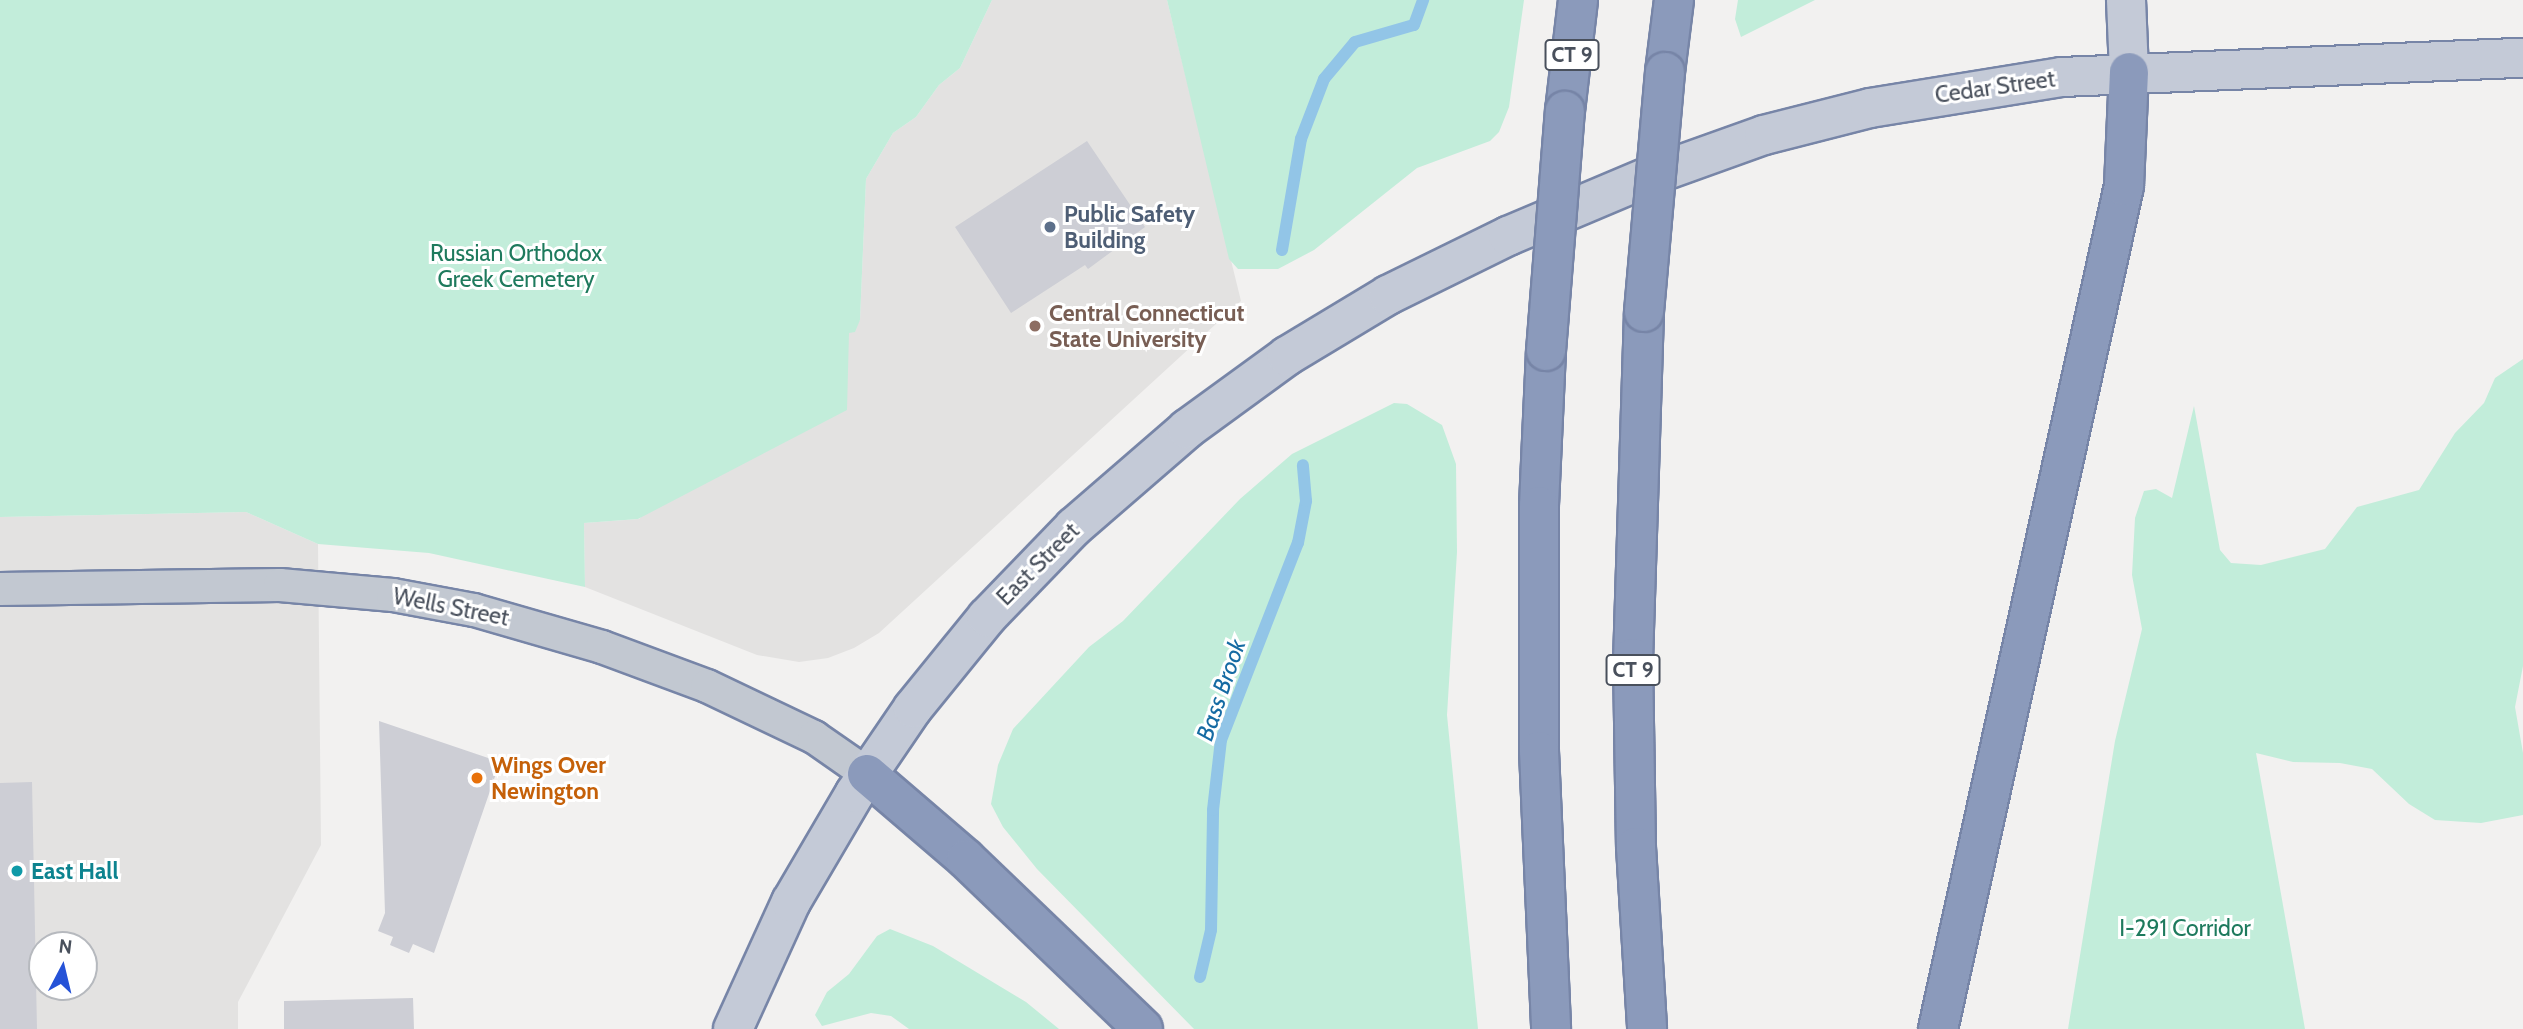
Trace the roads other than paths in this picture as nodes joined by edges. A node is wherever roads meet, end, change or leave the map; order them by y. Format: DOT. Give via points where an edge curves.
graph roads {
  1 [pos="1578,0"];
  2 [pos="1674,0"];
  3 [pos="2126,0"];
  4 [pos="2523,58"];
  5 [pos="2129,72"];
  6 [pos="1493,243"];
  7 [pos="0,589"];
  8 [pos="867,774"];
  9 [pos="733,1029"];
  10 [pos="1143,1029"];
  11 [pos="1551,1029"];
  12 [pos="1647,1029"];
  13 [pos="1938,1029"];
  1 -- 11 [label="highway, CT 9, bridge" via="1546,351 1539,506 1539,738"];
  2 -- 12 [label="highway, CT 9, bridge" via="1644,312 1633,682 1636,847"];
  3 -- 5 [label="main road"];
  4 -- 5 [label="main road, Cedar Street"];
  5 -- 6 [label="main road, Cedar Street" via="1985,86 1833,116 1683,163"];
  5 -- 13 [label="highway" via="2124,186"];
  6 -- 8 [label="main road, East Street" via="1388,295 1287,356 1127,478 969,637"];
  7 -- 8 [label="street, Wells Street" via="280,585 381,593 474,610 602,647 707,686 814,737"];
  8 -- 9 [label="main road, East Street" via="792,902"];
  8 -- 10 [label="highway" via="966,859"];
}
